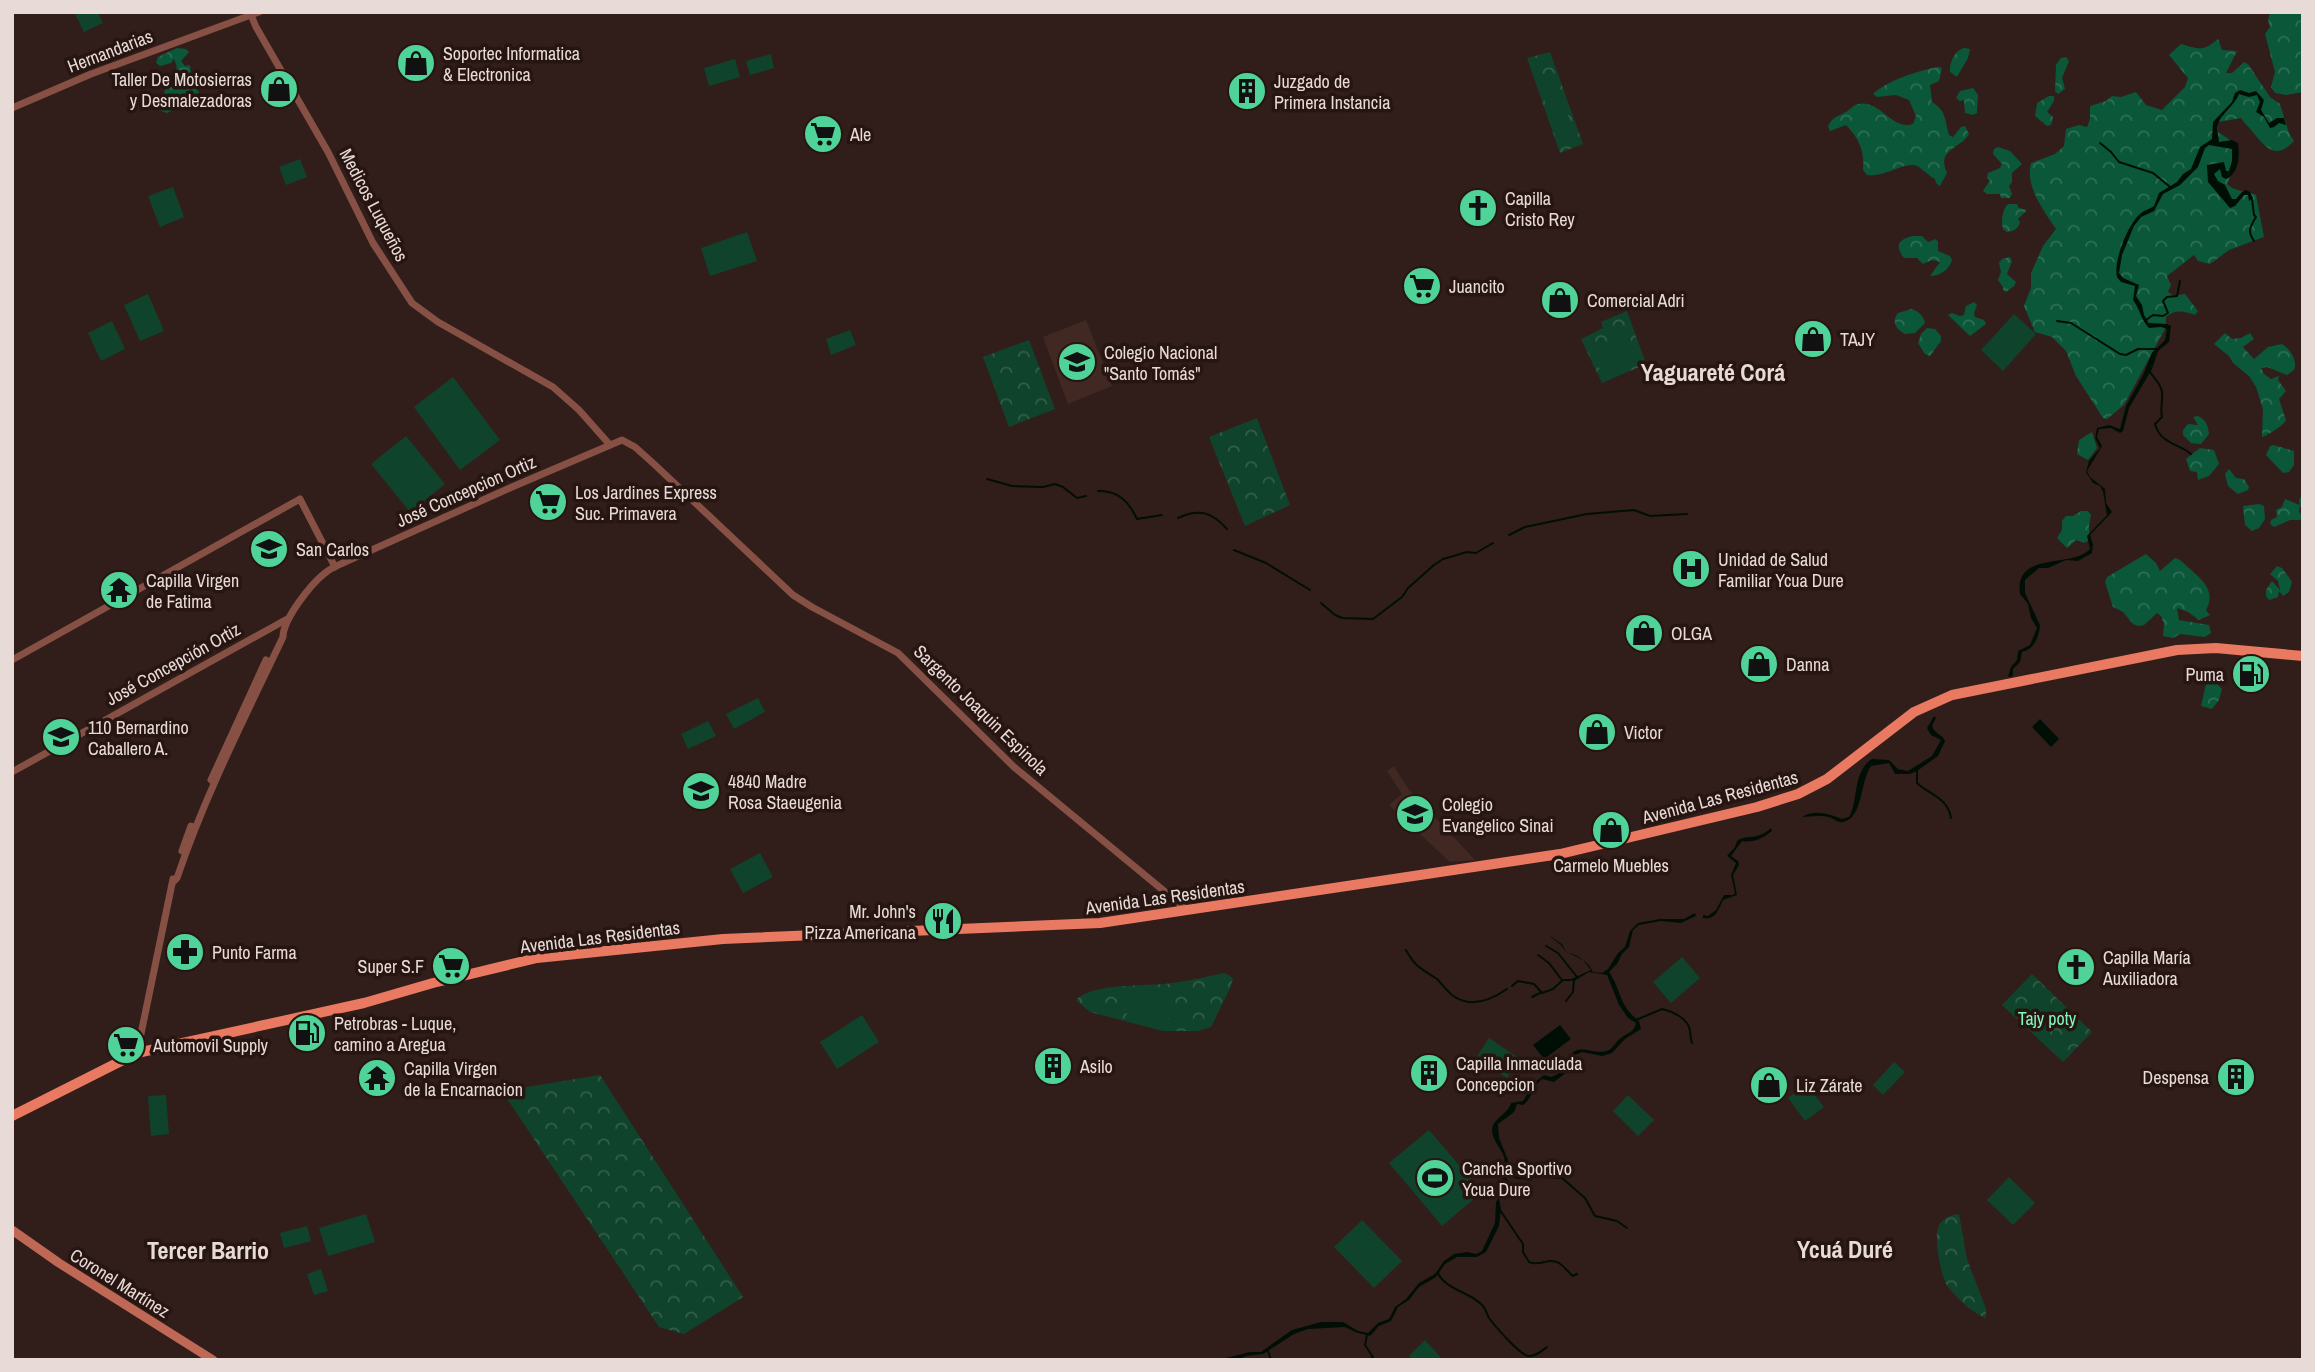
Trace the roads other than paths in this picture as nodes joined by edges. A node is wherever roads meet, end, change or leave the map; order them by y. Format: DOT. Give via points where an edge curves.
graph roads {
  1 [pos="259,12"];
  2 [pos="251,15"];
  3 [pos="12,108"];
  4 [pos="614,443"];
  5 [pos="335,567"];
  6 [pos="289,618"];
  7 [pos="2303,656"];
  8 [pos="12,660"];
  9 [pos="12,772"];
  10 [pos="1187,910"];
  11 [pos="137,1053"];
  12 [pos="12,1116"];
  13 [pos="12,1230"];
  14 [pos="213,1360"];
  1 -- 2 [label="street, Hernandarias"];
  2 -- 3 [label="street, Hernandarias"];
  2 -- 4 [label="street, Medicos Luqueños" via="373,243 412,303 553,387"];
  4 -- 5 [label="street, José Concepcion Ortiz"];
  4 -- 10 [label="street, Sargento Joaquin Espinola" via="627,442 654,464 793,595 898,653 1014,768"];
  5 -- 6 [label="street, José Concepción Ortiz" via="317,580"];
  5 -- 8 [label="street" via="300,499"];
  6 -- 9 [label="street, José Concepción Ortiz"];
  6 -- 11 [label="street" via="174,881"];
  7 -- 10 [label="main road, Avenida Las Residentas" via="2193,648 1952,695 1901,720 1818,785 1780,800 1560,854"];
  10 -- 11 [label="main road, Avenida Las Residentas" via="1100,923 723,939 546,956 364,1003"];
  11 -- 12 [label="main road, Avenida Las Residentas"];
  13 -- 14 [label="main road, Coronel Martínez"];
}
